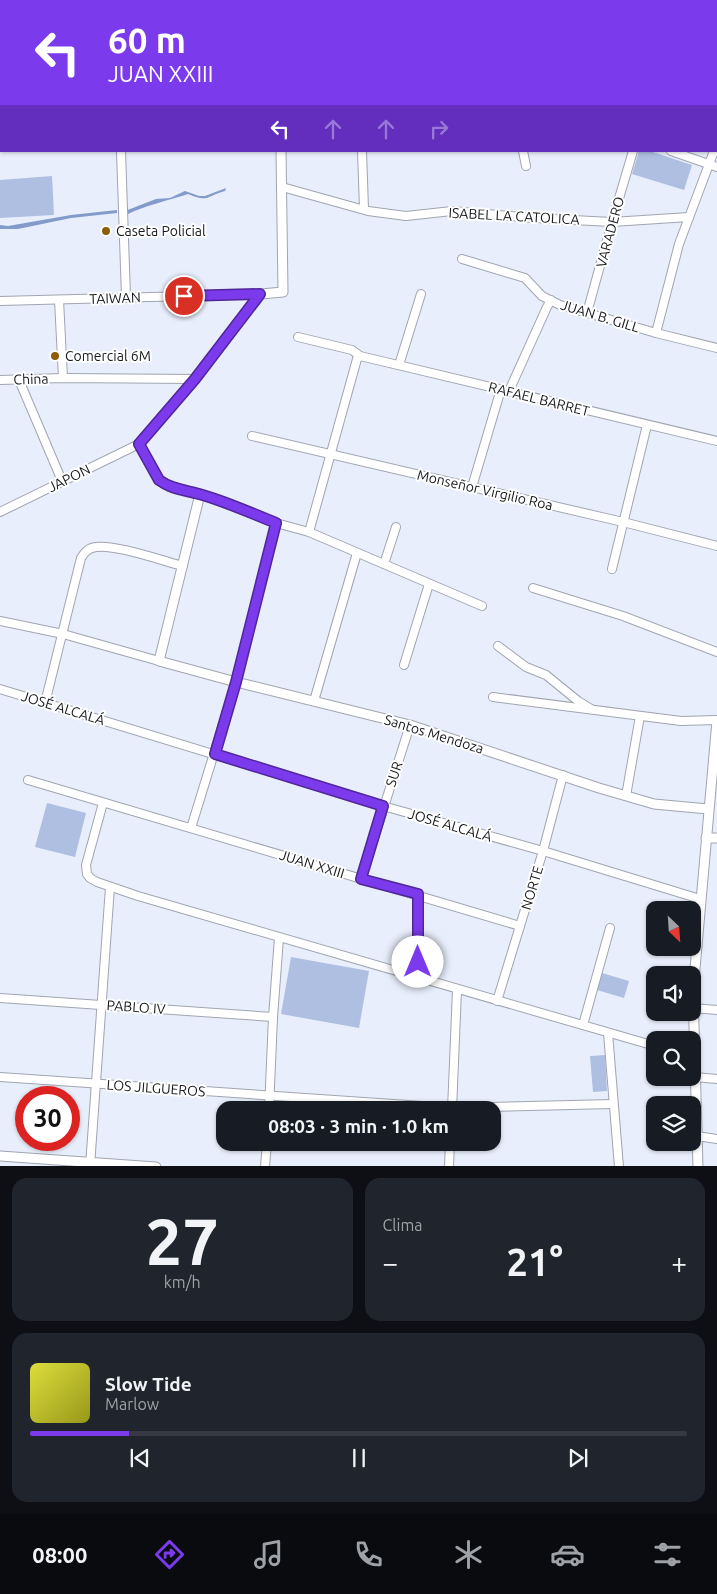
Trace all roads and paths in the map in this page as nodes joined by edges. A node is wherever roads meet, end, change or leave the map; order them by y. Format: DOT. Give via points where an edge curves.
graph roads {
  1 [pos="121,152"];
  2 [pos="281,152"];
  3 [pos="362,152"];
  4 [pos="523,152"];
  5 [pos="633,152"];
  6 [pos="674,152"];
  7 [pos="714,152"];
  8 [pos="526,166"];
  9 [pos="713,166"];
  10 [pos="282,188"];
  11 [pos="364,210"];
  12 [pos="689,217"];
  13 [pos="612,222"];
  14 [pos="462,259"];
  15 [pos="260,294"];
  16 [pos="421,294"];
  17 [pos="126,297"];
  18 [pos="59,300"];
  19 [pos="551,300"];
  20 [pos="0,301"];
  21 [pos="587,314"];
  22 [pos="656,333"];
  23 [pos="298,337"];
  24 [pos="717,348"];
  25 [pos="360,356"];
  26 [pos="399,365"];
  27 [pos="63,378"];
  28 [pos="195,379"];
  29 [pos="0,380"];
  30 [pos="19,380"];
  31 [pos="505,390"];
  32 [pos="647,425"];
  33 [pos="252,436"];
  34 [pos="717,442"];
  35 [pos="139,444"];
  36 [pos="332,454"];
  37 [pos="62,480"];
  38 [pos="472,488"];
  39 [pos="200,494"];
  40 [pos="0,512"];
  41 [pos="623,522"];
  42 [pos="276,523"];
  43 [pos="396,527"];
  44 [pos="309,532"];
  45 [pos="717,546"];
  46 [pos="357,553"];
  47 [pos="384,564"];
  48 [pos="183,566"];
  49 [pos="612,569"];
  50 [pos="429,584"];
  51 [pos="534,588"];
  52 [pos="482,606"];
  53 [pos="0,621"];
  54 [pos="62,634"];
  55 [pos="498,646"];
  56 [pos="717,652"];
  57 [pos="159,661"];
  58 [pos="404,665"];
  59 [pos="236,682"];
  60 [pos="0,689"];
  61 [pos="493,697"];
  62 [pos="314,702"];
  63 [pos="45,703"];
  64 [pos="592,710"];
  65 [pos="640,716"];
  66 [pos="717,720"];
  67 [pos="410,725"];
  68 [pos="215,754"];
  69 [pos="563,775"];
  70 [pos="28,780"];
  71 [pos="626,796"];
  72 [pos="103,803"];
  73 [pos="383,806"];
  74 [pos="708,809"];
  75 [pos="191,828"];
  76 [pos="706,838"];
  77 [pos="717,838"];
  78 [pos="543,852"];
  79 [pos="361,879"];
  80 [pos="110,887"];
  81 [pos="418,894"];
  82 [pos="700,899"];
  83 [pos="520,926"];
  84 [pos="610,928"];
  85 [pos="278,938"];
  86 [pos="695,966"];
  87 [pos="418,978"];
  88 [pos="457,990"];
  89 [pos="0,998"];
  90 [pos="497,1001"];
  91 [pos="100,1005"];
  92 [pos="701,1009"];
  93 [pos="717,1010"];
  94 [pos="273,1017"];
  95 [pos="583,1025"];
  96 [pos="608,1033"];
  97 [pos="646,1044"];
  98 [pos="0,1077"];
  99 [pos="701,1078"];
  100 [pos="717,1079"];
  101 [pos="94,1084"];
  102 [pos="270,1096"];
  103 [pos="270,1101"];
  104 [pos="340,1101"];
  105 [pos="452,1101"];
  106 [pos="613,1104"];
  107 [pos="501,1107"];
  108 [pos="701,1137"];
  109 [pos="717,1139"];
  110 [pos="266,1151"];
  111 [pos="450,1151"];
  112 [pos="698,1151"];
  113 [pos="0,1156"];
  114 [pos="90,1164"];
  115 [pos="156,1166"];
  116 [pos="265,1166"];
  117 [pos="450,1166"];
  118 [pos="619,1166"];
  119 [pos="698,1166"];
  1 -- 17 [label="street"];
  2 -- 10 [label="street"];
  3 -- 11 [label="street"];
  4 -- 8 [label="street"];
  5 -- 13 [label="street, VARADERO"];
  6 -- 9 [label="street"];
  7 -- 9 [label="street"];
  9 -- 12 [label="street"];
  10 -- 11 [label="street, ISABEL LA CATOLICA"];
  10 -- 15 [label="street" via="283,291"];
  11 -- 13 [label="street, ISABEL LA CATOLICA" via="406,216 452,211"];
  12 -- 13 [label="street, ISABEL LA CATOLICA"];
  12 -- 22 [label="street" via="675,256"];
  13 -- 21 [label="street, VARADERO"];
  14 -- 19 [label="street, JUAN B. GILL" via="525,278 542,296"];
  15 -- 17 [label="street, TAIWAN"];
  15 -- 28 [label="street"];
  16 -- 26 [label="street"];
  17 -- 18 [label="street, TAIWAN"];
  18 -- 20 [label="street, TAIWAN"];
  18 -- 27 [label="street"];
  19 -- 21 [label="street, JUAN B. GILL"];
  19 -- 31 [label="street"];
  21 -- 22 [label="street, JUAN B. GILL"];
  22 -- 24 [label="street, JUAN B. GILL"];
  23 -- 25 [label="street, RAFAEL BARRET" via="352,350"];
  25 -- 26 [label="street, RAFAEL BARRET"];
  25 -- 36 [label="street"];
  26 -- 31 [label="street, RAFAEL BARRET"];
  27 -- 28 [label="street, China"];
  27 -- 30 [label="street, China"];
  28 -- 35 [label="street"];
  29 -- 30 [label="street, China"];
  30 -- 37 [label="street"];
  31 -- 32 [label="street, RAFAEL BARRET"];
  31 -- 38 [label="street"];
  32 -- 34 [label="street, RAFAEL BARRET"];
  32 -- 41 [label="street"];
  33 -- 36 [label="street, Monseñor Virgilio Roa"];
  35 -- 37 [label="street, JAPON"];
  35 -- 39 [label="street" via="159,480 170,487"];
  36 -- 38 [label="street, Monseñor Virgilio Roa"];
  36 -- 44 [label="street"];
  37 -- 40 [label="street, JAPON"];
  38 -- 41 [label="street, Monseñor Virgilio Roa"];
  39 -- 42 [label="street"];
  39 -- 48 [label="street"];
  41 -- 45 [label="street, Monseñor Virgilio Roa"];
  41 -- 49 [label="street"];
  42 -- 44 [label="street"];
  42 -- 59 [label="street"];
  43 -- 47 [label="street"];
  44 -- 46 [label="street"];
  46 -- 47 [label="street"];
  46 -- 62 [label="street"];
  47 -- 50 [label="street"];
  48 -- 54 [label="street" via="110,547 85,551"];
  48 -- 57 [label="street"];
  50 -- 52 [label="street"];
  50 -- 58 [label="street"];
  51 -- 56 [label="street" via="623,616"];
  53 -- 54 [label="street"];
  54 -- 57 [label="street"];
  54 -- 63 [label="street"];
  55 -- 64 [label="street" via="526,667 546,675"];
  57 -- 59 [label="street, Santos Mendoza"];
  59 -- 62 [label="street, Santos Mendoza"];
  59 -- 68 [label="street"];
  60 -- 63 [label="street, JOSÉ ALCALÁ"];
  61 -- 64 [label="street"];
  62 -- 67 [label="street, Santos Mendoza"];
  63 -- 68 [label="street, JOSÉ ALCALÁ"];
  64 -- 65 [label="street"];
  65 -- 66 [label="street" via="681,721"];
  65 -- 71 [label="street"];
  66 -- 74 [label="street"];
  67 -- 69 [label="street, Santos Mendoza"];
  67 -- 73 [label="street, SUR"];
  68 -- 73 [label="street, JOSÉ ALCALÁ"];
  68 -- 75 [label="street"];
  69 -- 71 [label="street, Santos Mendoza"];
  69 -- 78 [label="street, NORTE"];
  70 -- 72 [label="street, JUAN XXIII"];
  71 -- 74 [label="street, Santos Mendoza" via="654,804"];
  72 -- 75 [label="street, JUAN XXIII"];
  72 -- 80 [label="street" via="86,870 90,878"];
  73 -- 78 [label="street, JOSÉ ALCALÁ"];
  73 -- 79 [label="street, SUR"];
  74 -- 76 [label="street"];
  75 -- 79 [label="street, JUAN XXIII"];
  76 -- 77 [label="street"];
  76 -- 82 [label="street"];
  78 -- 82 [label="street, JOSÉ ALCALÁ"];
  78 -- 83 [label="street, NORTE"];
  79 -- 81 [label="street, JUAN XXIII"];
  80 -- 85 [label="street"];
  80 -- 91 [label="street"];
  81 -- 83 [label="street, JUAN XXIII"];
  81 -- 87 [label="street"];
  82 -- 86 [label="street"];
  83 -- 90 [label="street, NORTE"];
  84 -- 95 [label="street"];
  85 -- 87 [label="street"];
  85 -- 94 [label="street"];
  87 -- 88 [label="street"];
  88 -- 90 [label="street"];
  88 -- 105 [label="street"];
  89 -- 91 [label="street, PABLO IV"];
  90 -- 95 [label="street"];
  91 -- 94 [label="street, PABLO IV"];
  91 -- 101 [label="street"];
  92 -- 93 [label="street"];
  94 -- 102 [label="street"];
  95 -- 96 [label="street"];
  96 -- 97 [label="street"];
  96 -- 106 [label="street"];
  98 -- 101 [label="street, LOS JILGUEROS"];
  99 -- 100 [label="street"];
  101 -- 102 [label="street, LOS JILGUEROS"];
  101 -- 114 [label="street"];
  102 -- 103 [label="street"];
  102 -- 104 [label="street, LOS JILGUEROS"];
  106 -- 107 [label="street, LOS JILGUEROS"];
  106 -- 118 [label="street"];
  108 -- 109 [label="street"];
  110 -- 116 [label="street"];
  111 -- 117 [label="street"];
  112 -- 119 [label="street"];
  113 -- 114 [label="street"];
  114 -- 115 [label="street"];
}
